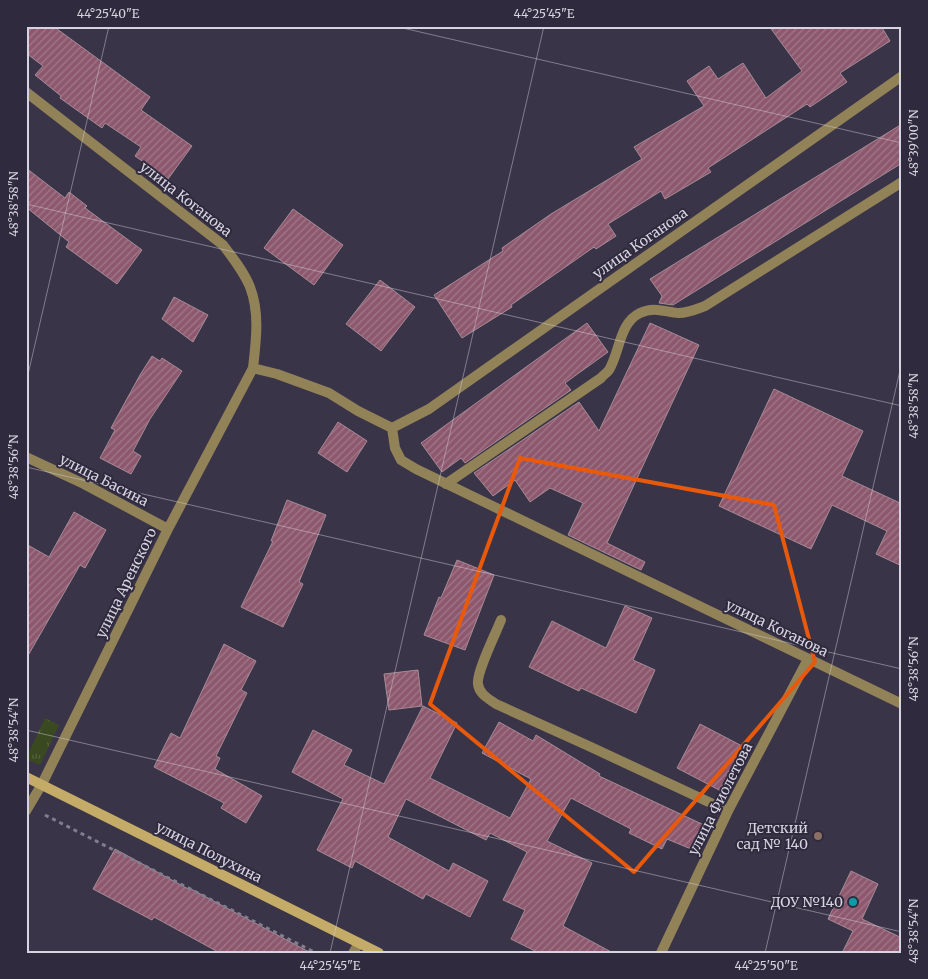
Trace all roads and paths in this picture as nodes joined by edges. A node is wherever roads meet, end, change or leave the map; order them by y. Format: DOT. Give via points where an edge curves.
graph roads {
  1 [pos="902,76"];
  2 [pos="26,92"];
  3 [pos="902,182"];
  4 [pos="254,368"];
  5 [pos="392,428"];
  6 [pos="26,457"];
  7 [pos="446,484"];
  8 [pos="168,529"];
  9 [pos="501,620"];
  10 [pos="808,658"];
  11 [pos="902,704"];
  12 [pos="26,777"];
  13 [pos="42,784"];
  14 [pos="27,809"];
  15 [pos="728,811"];
  16 [pos="359,943"];
  17 [pos="316,953"];
  18 [pos="354,953"];
  19 [pos="379,953"];
  20 [pos="661,953"];
  1 -- 5 [label="street, улица Коганова" via="429,409"];
  2 -- 4 [label="street, улица Коганова" via="223,244 250,288 257,316"];
  3 -- 7 [label="street" via="705,306 680,313 653,309 639,313 623,333 608,370 601,378"];
  4 -- 5 [label="street" via="330,394"];
  4 -- 8 [label="street, улица Аренского"];
  5 -- 7 [label="street, улица Коганова" via="401,460"];
  6 -- 8 [label="street, улица Басина"];
  7 -- 10 [label="street, улица Коганова"];
  8 -- 13 [label="street, улица Аренского"];
  9 -- 15 [label="street" via="479,677 478,684 484,696"];
  10 -- 11 [label="street, улица Коганова"];
  10 -- 15 [label="street, улица Фиолетова"];
  12 -- 13 [label="main road, улица Полухина"];
  13 -- 14 [label="street, улица Аренского"];
  13 -- 16 [label="main road, улица Полухина"];
  14 -- 17 [label="path"];
  15 -- 20 [label="street, улица Фиолетова"];
  16 -- 18 [label="street"];
  16 -- 19 [label="main road, улица Полухина"];
}
